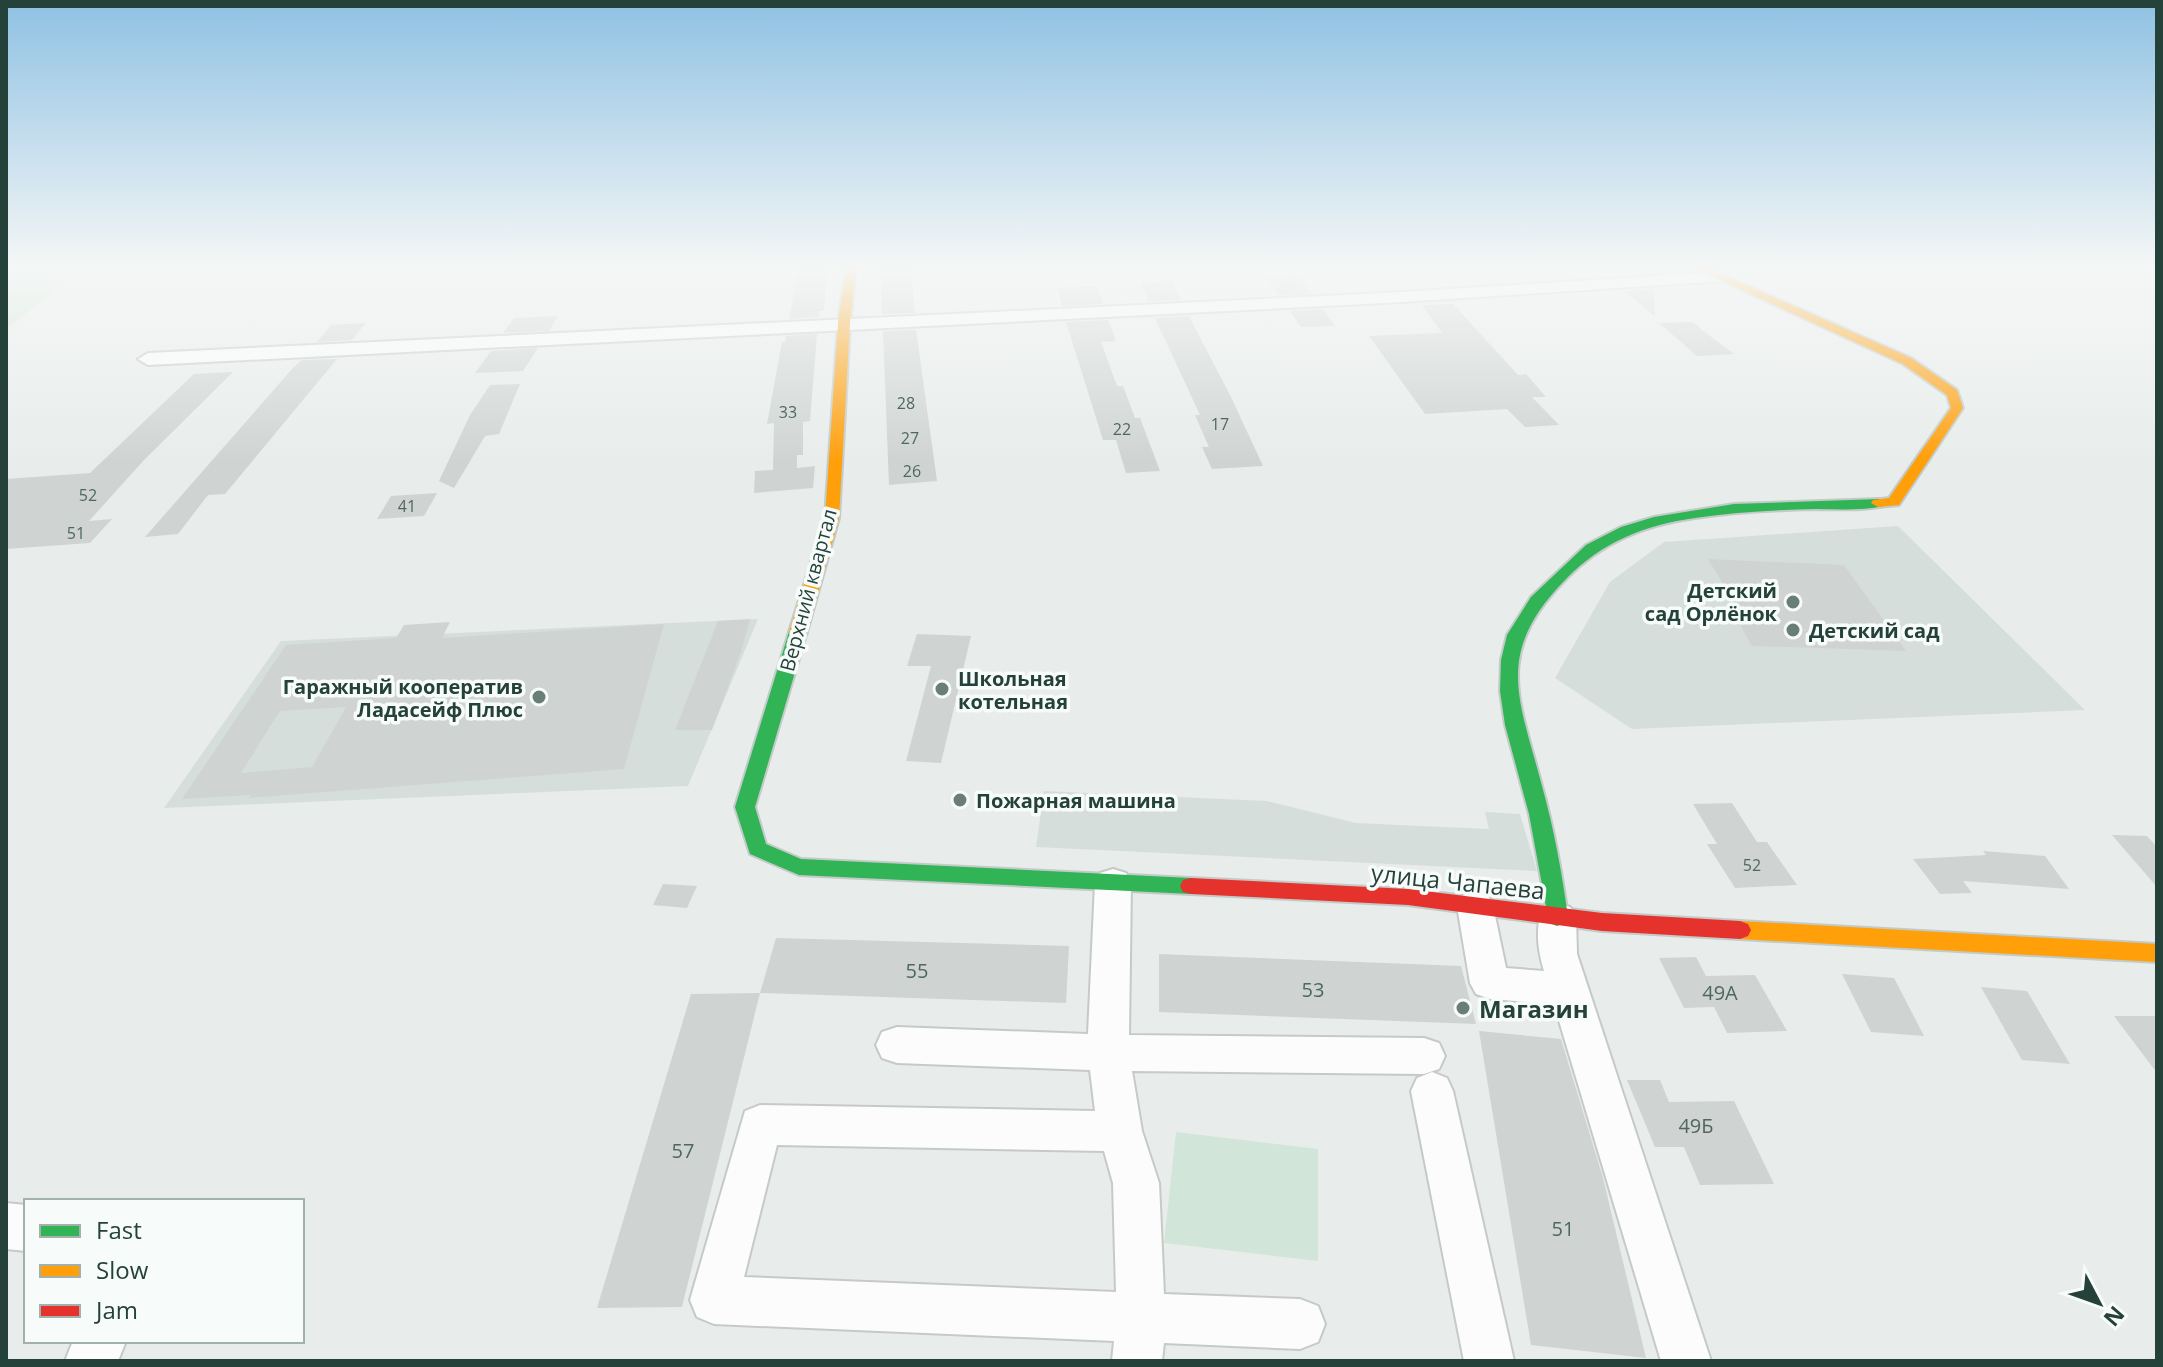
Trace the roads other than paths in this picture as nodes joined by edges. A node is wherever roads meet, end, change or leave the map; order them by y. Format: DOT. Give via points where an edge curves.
graph roads {
  1 [pos="671,333"];
  2 [pos="843,333"];
  3 [pos="1848,333"];
  4 [pos="148,359"];
  5 [pos="757,849"];
  6 [pos="1113,883"];
  7 [pos="1475,906"];
  8 [pos="1602,922"];
  9 [pos="1551,930"];
  10 [pos="2157,953"];
  11 [pos="897,1045"];
  12 [pos="1108,1053"];
  13 [pos="1120,1131"];
  14 [pos="1300,1324"];
  15 [pos="1139,1339"];
  16 [pos="100,1343"];
  17 [pos="90,1361"];
  18 [pos="1489,1361"];
  19 [pos="1686,1361"];
  1 -- 4 [label="street"];
  2 -- 5 [label="main road, Верхний квартал" via="832,518 745,807"];
  3 -- 9 [label="main road" via="1885,349 1953,393 1957,408 1894,502 1691,513 1652,520 1599,543 1564,571 1522,621 1508,652 1509,696 1548,846"];
  5 -- 6 [label="main road, улица Чапаева" via="799,867"];
  6 -- 7 [label="main road, улица Чапаева" via="1408,897"];
  6 -- 12 [label="street"];
  7 -- 9 [label="main road, улица Чапаева"];
  7 -- 9 [label="street" via="1490,983"];
  8 -- 9 [label="street" via="1582,925 1561,939"];
  8 -- 9 [label="main road" via="1561,898"];
  8 -- 10 [label="main road"];
  9 -- 19 [label="street"];
  11 -- 12 [label="street"];
  12 -- 13 [label="street"];
  12 -- 18 [label="street" via="1428,1074"];
  13 -- 15 [label="street" via="1136,1183"];
  13 -- 15 [label="street" via="760,1125 714,1300"];
  14 -- 15 [label="street"];
  16 -- 17 [label="street"];
}
